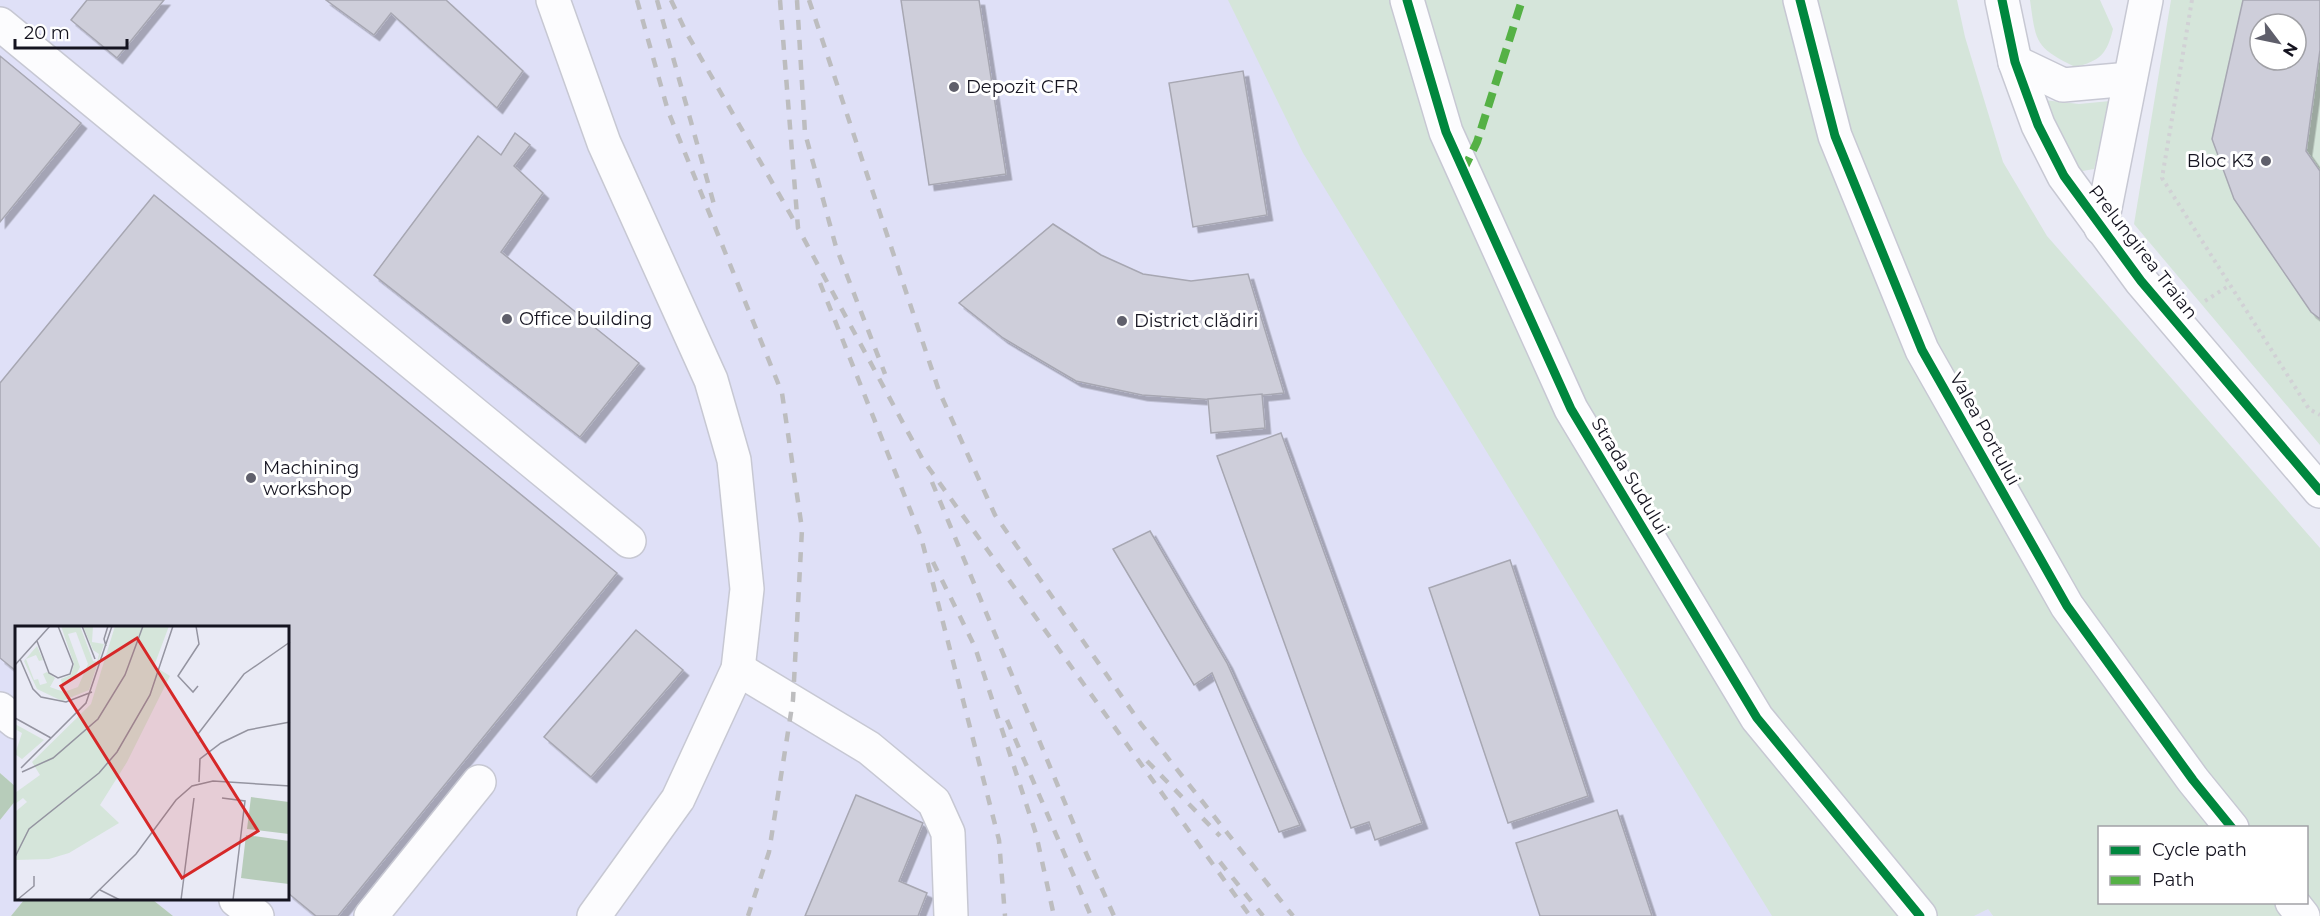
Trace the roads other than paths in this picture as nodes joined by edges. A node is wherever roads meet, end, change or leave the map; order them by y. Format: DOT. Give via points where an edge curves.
graph roads {
  1 [pos="553,0"];
  2 [pos="1407,0"];
  3 [pos="1800,0"];
  4 [pos="2002,0"];
  5 [pos="2146,0"];
  6 [pos="0,24"];
  7 [pos="2015,62"];
  8 [pos="2130,79"];
  9 [pos="2101,228"];
  10 [pos="2320,491"];
  11 [pos="629,541"];
  12 [pos="738,669"];
  13 [pos="0,709"];
  14 [pos="15,721"];
  15 [pos="479,782"];
  16 [pos="2230,826"];
  17 [pos="237,901"];
  18 [pos="2293,904"];
  19 [pos="257,916"];
  20 [pos="371,916"];
  21 [pos="594,916"];
  22 [pos="951,916"];
  23 [pos="1920,916"];
  24 [pos="2303,916"];
  1 -- 12 [label="street" via="604,143 711,380 734,460 747,589"];
  2 -- 23 [label="street, Strada Sudului" via="1446,132 1571,409 1758,718"];
  3 -- 16 [label="street, Valea Portului" via="1835,136 1922,350 2067,606"];
  4 -- 7 [label="street, Prelungirea Traian"];
  5 -- 8 [label="street"];
  6 -- 11 [label="street"];
  7 -- 8 [label="street" via="2063,85"];
  7 -- 9 [label="street, Prelungirea Traian" via="2048,146"];
  8 -- 9 [label="street"];
  9 -- 10 [label="street, Prelungirea Traian" via="2141,282"];
  12 -- 21 [label="street" via="678,799"];
  12 -- 22 [label="street" via="869,748 934,802 948,833"];
  13 -- 14 [label="street"];
  15 -- 20 [label="street"];
  17 -- 19 [label="street"];
  18 -- 24 [label="street"];
}
